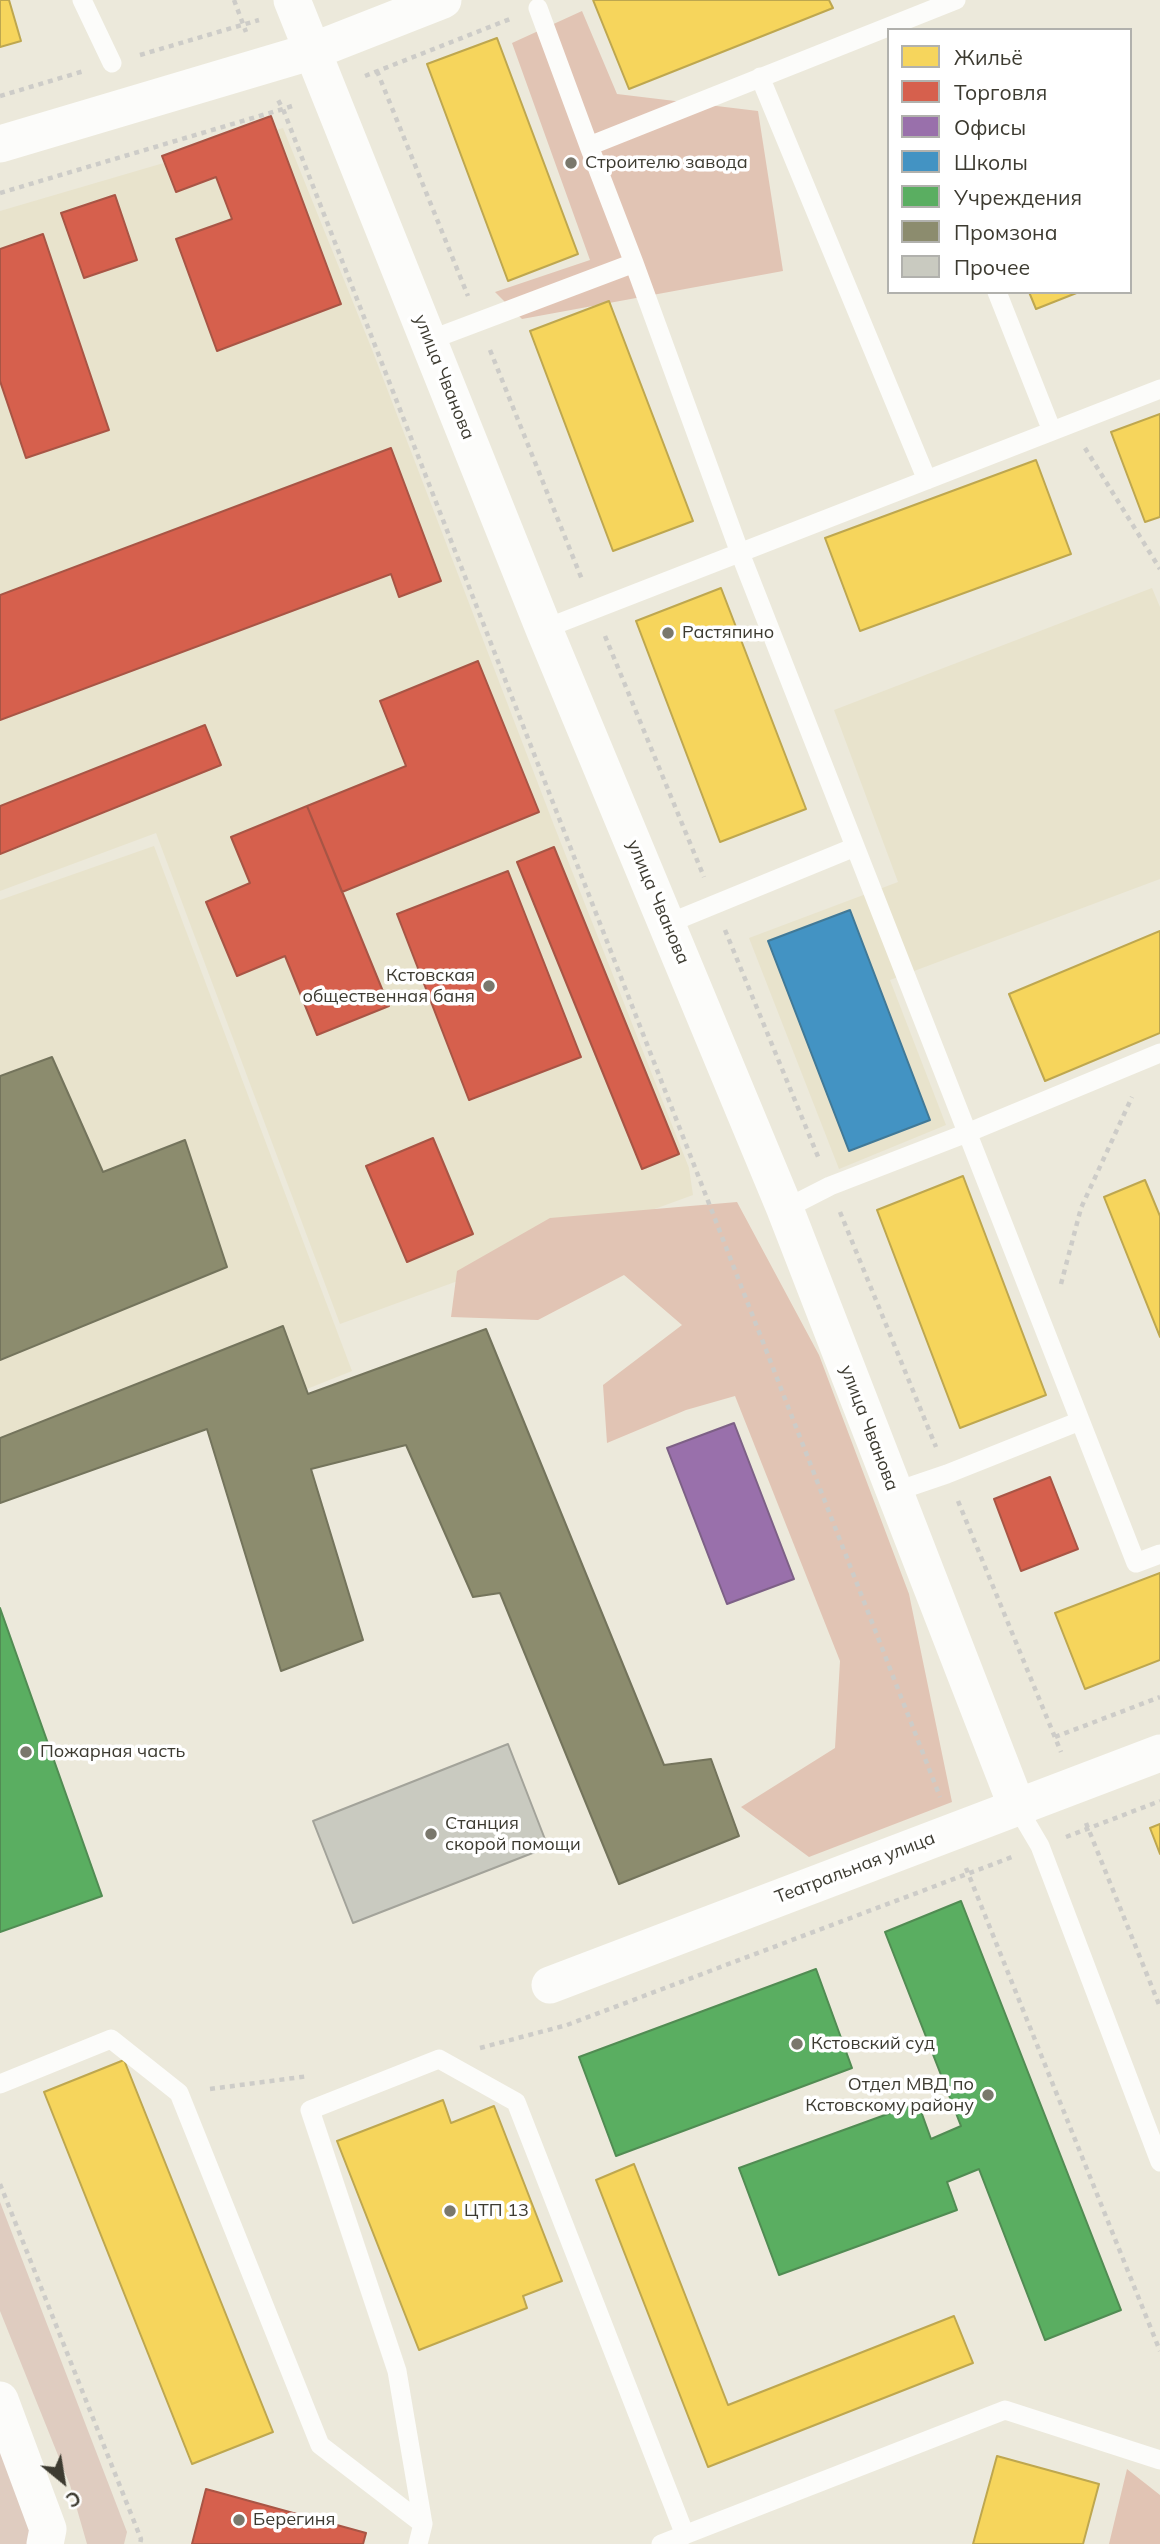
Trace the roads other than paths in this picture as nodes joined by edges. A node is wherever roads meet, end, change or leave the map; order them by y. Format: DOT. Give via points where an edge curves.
graph roads {
  1 [pos="82,0"];
  2 [pos="292,0"];
  3 [pos="443,0"];
  4 [pos="956,0"];
  5 [pos="538,8"];
  6 [pos="894,27"];
  7 [pos="887,30"];
  8 [pos="313,51"];
  9 [pos="112,63"];
  10 [pos="760,77"];
  11 [pos="0,144"];
  12 [pos="589,146"];
  13 [pos="634,263"];
  14 [pos="998,294"];
  15 [pos="430,340"];
  16 [pos="1160,389"];
  17 [pos="1061,428"];
  18 [pos="927,480"];
  19 [pos="740,553"];
  20 [pos="544,629"];
  21 [pos="855,847"];
  22 [pos="667,924"];
  23 [pos="1155,1055"];
  24 [pos="967,1133"];
  25 [pos="785,1209"];
  26 [pos="1080,1421"];
  27 [pos="894,1492"];
  28 [pos="1160,1554"];
  29 [pos="1160,1753"];
  30 [pos="1017,1807"];
  31 [pos="550,1984"];
  32 [pos="0,2084"];
  33 [pos="1160,2162"];
  34 [pos="0,2400"];
  35 [pos="1160,2460"];
  36 [pos="423,2524"];
  37 [pos="685,2535"];
  38 [pos="46,2544"];
  39 [pos="418,2544"];
  40 [pos="661,2544"];
  1 -- 9 [label="lane"];
  2 -- 8 [label="street, улица Чванова"];
  3 -- 8 [label="street"];
  4 -- 6 [label="lane"];
  5 -- 12 [label="lane"];
  7 -- 10 [label="lane"];
  8 -- 11 [label="street"];
  8 -- 15 [label="street, улица Чванова"];
  10 -- 12 [label="lane"];
  10 -- 18 [label="lane"];
  12 -- 13 [label="lane"];
  13 -- 15 [label="lane"];
  13 -- 19 [label="lane"];
  14 -- 17 [label="lane"];
  15 -- 20 [label="street, улица Чванова"];
  16 -- 17 [label="lane"];
  17 -- 18 [label="lane"];
  18 -- 19 [label="lane"];
  19 -- 20 [label="lane"];
  19 -- 21 [label="lane"];
  20 -- 22 [label="street, улица Чванова"];
  21 -- 22 [label="lane"];
  21 -- 24 [label="lane"];
  22 -- 25 [label="street, улица Чванова"];
  23 -- 24 [label="lane"];
  24 -- 25 [label="lane" via="830,1186"];
  24 -- 26 [label="lane"];
  25 -- 27 [label="street, улица Чванова"];
  26 -- 27 [label="lane"];
  26 -- 28 [label="lane" via="1136,1563"];
  27 -- 30 [label="street, улица Чванова"];
  29 -- 30 [label="street, Театральная улица"];
  30 -- 31 [label="street, Театральная улица"];
  30 -- 33 [label="lane" via="1040,1846"];
  32 -- 36 [label="lane" via="111,2039 179,2093 320,2445"];
  34 -- 38 [label="street" via="48,2529"];
  35 -- 37 [label="lane" via="1005,2410"];
  36 -- 37 [label="lane" via="397,2371 310,2110 439,2059 516,2102"];
  36 -- 39 [label="lane"];
  37 -- 40 [label="lane"];
}
